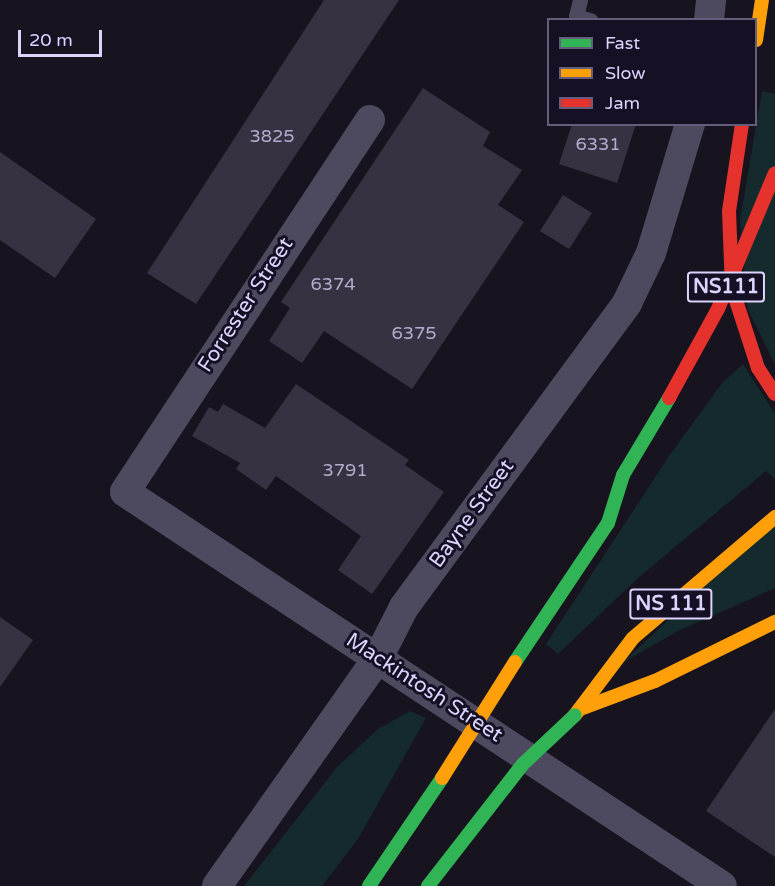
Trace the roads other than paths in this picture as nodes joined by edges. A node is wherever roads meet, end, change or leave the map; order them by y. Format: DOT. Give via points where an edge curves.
graph roads {
  1 [pos="580,0"];
  2 [pos="711,0"];
  3 [pos="762,0"];
  4 [pos="583,18"];
  5 [pos="709,18"];
  6 [pos="757,33"];
  7 [pos="370,120"];
  8 [pos="689,126"];
  9 [pos="742,126"];
  10 [pos="775,173"];
  11 [pos="775,394"];
  12 [pos="125,492"];
  13 [pos="775,517"];
  14 [pos="775,622"];
  15 [pos="378,658"];
  16 [pos="579,711"];
  17 [pos="218,886"];
  18 [pos="369,886"];
  19 [pos="428,886"];
  20 [pos="722,886"];
  1 -- 4 [label="lane" via="576,16"];
  2 -- 5 [label="street"];
  3 -- 6 [label="highway"];
  7 -- 12 [label="street, Forrester Street"];
  8 -- 15 [label="street, Bayne Street" via="651,253 627,303 404,607"];
  9 -- 11 [label="highway" via="729,211 732,288 758,368"];
  10 -- 18 [label="highway, NS111, bridge" via="718,309 623,475 608,523"];
  12 -- 15 [label="street, Mackintosh Street"];
  13 -- 16 [label="highway, NS 111" via="633,638"];
  14 -- 16 [label="highway" via="655,681"];
  15 -- 17 [label="street, Bayne Street"];
  15 -- 20 [label="street, Mackintosh Street"];
  16 -- 19 [label="highway, NS 111, bridge" via="488,804"];
}
